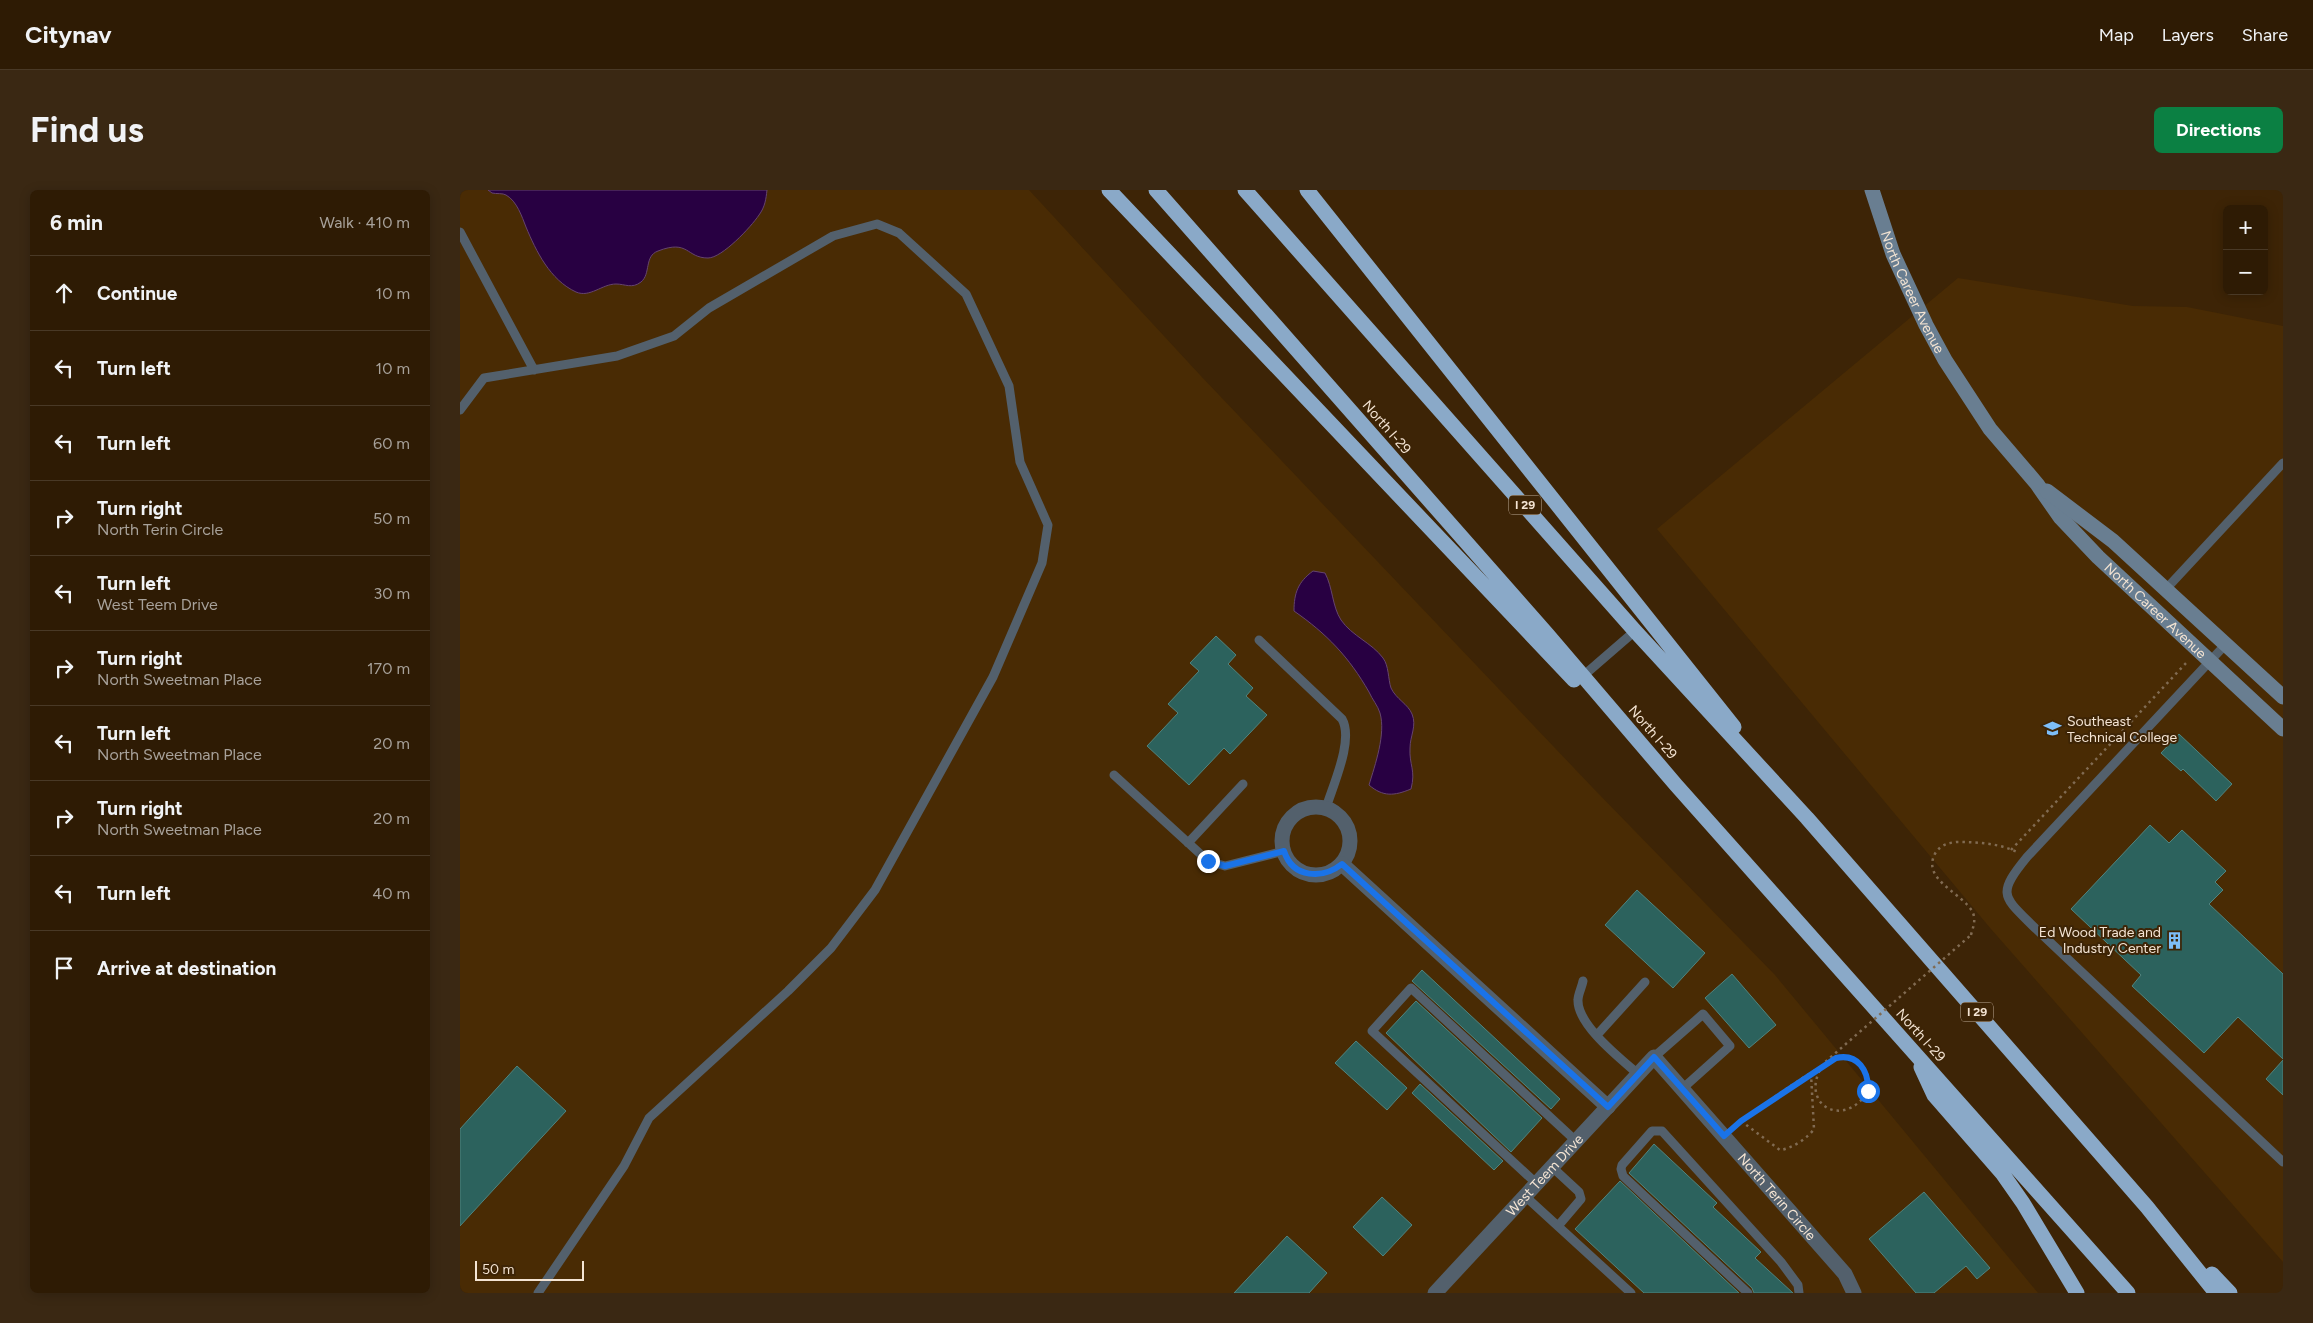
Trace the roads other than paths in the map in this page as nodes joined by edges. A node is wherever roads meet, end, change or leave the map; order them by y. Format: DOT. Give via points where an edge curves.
graph roads {
  1 [pos="1108,190"];
  2 [pos="1156,190"];
  3 [pos="1245,190"];
  4 [pos="1307,190"];
  5 [pos="1872,190"];
  6 [pos="460,232"];
  7 [pos="534,370"];
  8 [pos="460,410"];
  9 [pos="2283,463"];
  10 [pos="2037,484"];
  11 [pos="2166,588"];
  12 [pos="1635,631"];
  13 [pos="1259,640"];
  14 [pos="2226,644"];
  15 [pos="2210,661"];
  16 [pos="1583,676"];
  17 [pos="2283,697"];
  18 [pos="2283,729"];
  19 [pos="1114,775"];
  20 [pos="1243,784"];
  21 [pos="1676,785"];
  22 [pos="1326,808"];
  23 [pos="1807,818"];
  24 [pos="1188,843"];
  25 [pos="1284,851"];
  26 [pos="1342,864"];
  27 [pos="1583,981"];
  28 [pos="1645,982"];
  29 [pos="1597,1035"];
  30 [pos="1914,1052"];
  31 [pos="1654,1057"];
  32 [pos="1638,1074"];
  33 [pos="1682,1089"];
  34 [pos="1608,1107"];
  35 [pos="1576,1141"];
  36 [pos="2283,1162"];
  37 [pos="1552,1167"];
  38 [pos="1537,1184"];
  39 [pos="1525,1196"];
  40 [pos="2148,1207"];
  41 [pos="1558,1226"];
  42 [pos="538,1293"];
  43 [pos="1435,1293"];
  44 [pos="1631,1293"];
  45 [pos="1748,1293"];
  46 [pos="1799,1293"];
  47 [pos="1854,1293"];
  48 [pos="2077,1293"];
  49 [pos="2128,1293"];
  50 [pos="2216,1293"];
  51 [pos="2230,1293"];
  1 -- 21 [label="highway"];
  2 -- 16 [label="highway, North I-29"];
  3 -- 12 [label="highway, I 29"];
  4 -- 23 [label="highway"];
  5 -- 10 [label="street, North Career Avenue" via="1893,254 1945,360 1990,429"];
  6 -- 7 [label="lane"];
  7 -- 8 [label="lane" via="484,378"];
  7 -- 42 [label="lane" via="617,356 674,336 708,308 833,236 877,224 899,233 966,294 1009,386 1020,462 1048,525 1042,563 993,677 875,890 831,948 649,1118 624,1166"];
  9 -- 11 [label="lane"];
  10 -- 11 [label="street, North Career Avenue" via="2113,541"];
  10 -- 15 [label="street, North Career Avenue" via="2060,516 2098,557"];
  11 -- 14 [label="street, North Career Avenue"];
  12 -- 16 [label="lane"];
  12 -- 23 [label="highway, I 29"];
  13 -- 22 [label="lane" via="1345,724 1347,739"];
  14 -- 15 [label="lane"];
  14 -- 17 [label="street, North Career Avenue"];
  15 -- 18 [label="street, North Career Avenue"];
  15 -- 36 [label="lane" via="2027,857 2008,881 2006,889 2013,906 2035,928"];
  16 -- 21 [label="highway, North I-29"];
  19 -- 24 [label="lane"];
  20 -- 24 [label="lane"];
  21 -- 30 [label="highway, North I-29"];
  22 -- 25 [label="street" via="1304,809 1294,815 1283,834"];
  22 -- 26 [label="street" via="1344,821 1349,831 1350,848"];
  23 -- 40 [label="highway, I 29"];
  24 -- 25 [label="lane" via="1208,861 1225,866"];
  25 -- 26 [label="street" via="1292,865 1312,875 1334,871"];
  26 -- 34 [label="street"];
  27 -- 29 [label="lane" via="1578,1000 1580,1012"];
  28 -- 29 [label="lane"];
  29 -- 32 [label="lane"];
  30 -- 48 [label="highway" via="1934,1095 2002,1173"];
  30 -- 49 [label="highway, North I-29"];
  31 -- 32 [label="street, West Teem Drive"];
  31 -- 33 [label="street, North Terin Circle"];
  31 -- 33 [label="lane" via="1704,1014 1730,1046"];
  32 -- 34 [label="street, West Teem Drive"];
  33 -- 47 [label="street, North Terin Circle" via="1844,1274"];
  34 -- 35 [label="street, West Teem Drive"];
  35 -- 37 [label="street, West Teem Drive"];
  35 -- 38 [label="lane" via="1411,988 1398,1002 1372,1031"];
  37 -- 38 [label="street, West Teem Drive"];
  37 -- 41 [label="lane" via="1579,1192 1581,1199"];
  38 -- 39 [label="street, West Teem Drive"];
  39 -- 41 [label="lane"];
  39 -- 43 [label="street, West Teem Drive"];
  40 -- 50 [label="highway, I 29"];
  40 -- 51 [label="highway"];
  41 -- 44 [label="lane"];
  45 -- 46 [label="lane" via="1624,1176 1622,1165 1652,1131 1659,1130 1669,1139 1781,1262 1798,1285"];
}
